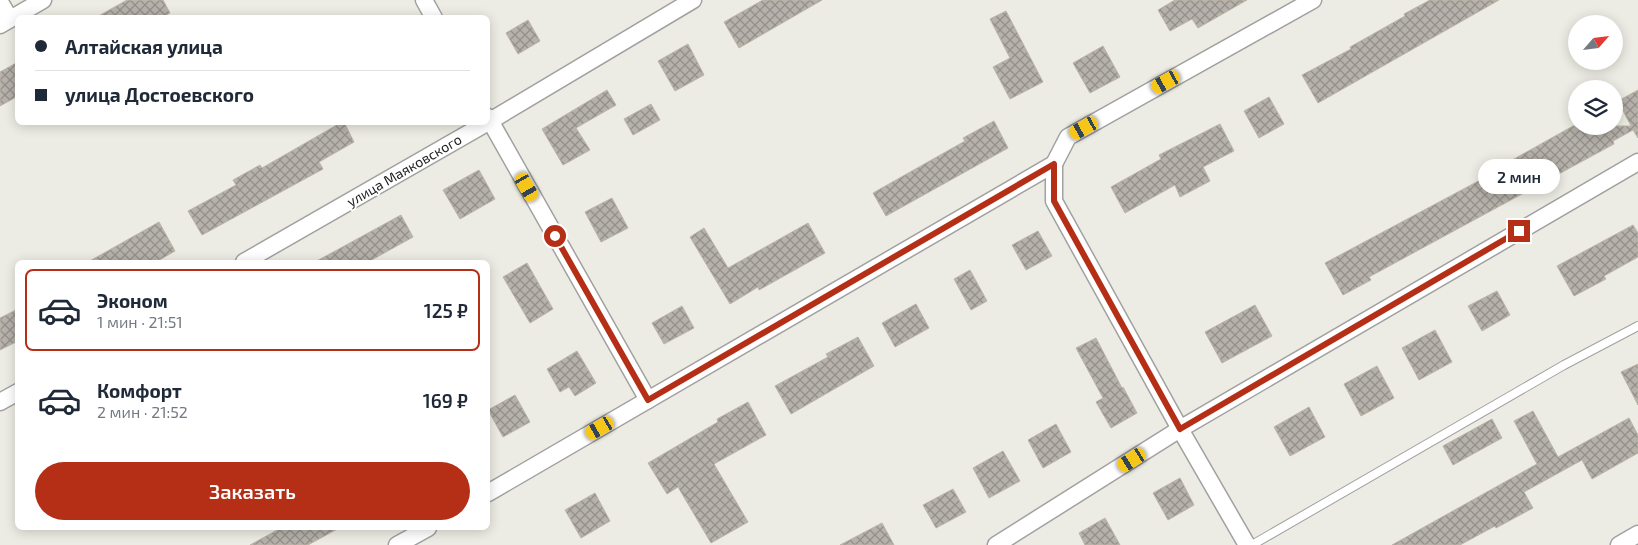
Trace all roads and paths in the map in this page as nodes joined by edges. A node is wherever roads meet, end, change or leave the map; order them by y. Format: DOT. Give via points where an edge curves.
graph roads {
  1 [pos="43,0"];
  2 [pos="424,0"];
  3 [pos="693,0"];
  4 [pos="1313,0"];
  5 [pos="0,2"];
  6 [pos="17,15"];
  7 [pos="432,15"];
  8 [pos="5,22"];
  9 [pos="490,118"];
  10 [pos="490,121"];
  11 [pos="479,125"];
  12 [pos="1638,162"];
  13 [pos="1054,164"];
  14 [pos="247,260"];
  15 [pos="1638,326"];
  16 [pos="15,394"];
  17 [pos="648,400"];
  18 [pos="0,402"];
  19 [pos="1180,429"];
  20 [pos="490,492"];
  21 [pos="424,530"];
  22 [pos="1638,534"];
  23 [pos="397,545"];
  24 [pos="996,545"];
  25 [pos="1247,545"];
  26 [pos="1252,545"];
  27 [pos="1619,545"];
  1 -- 6 [label="street"];
  2 -- 7 [label="street"];
  3 -- 9 [label="street, улица Маяковского"];
  4 -- 13 [label="street" via="1068,138"];
  5 -- 8 [label="street"];
  10 -- 17 [label="street"];
  11 -- 14 [label="street, улица Маяковского"];
  12 -- 19 [label="street"];
  13 -- 17 [label="street"];
  13 -- 19 [label="street" via="1054,201"];
  15 -- 26 [label="lane"];
  16 -- 18 [label="street"];
  17 -- 20 [label="street"];
  19 -- 24 [label="street"];
  19 -- 25 [label="street"];
  21 -- 23 [label="street"];
  22 -- 27 [label="street"];
}
